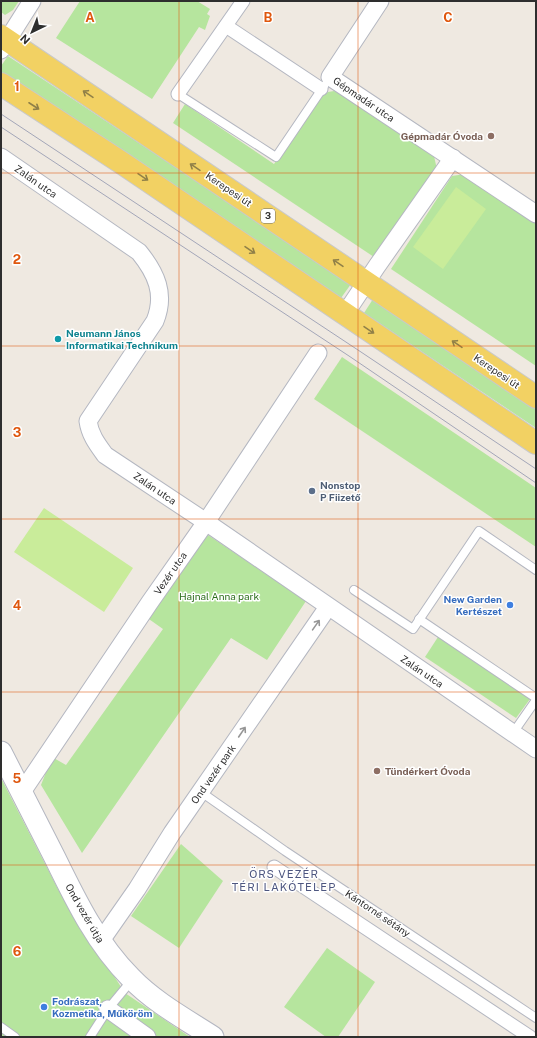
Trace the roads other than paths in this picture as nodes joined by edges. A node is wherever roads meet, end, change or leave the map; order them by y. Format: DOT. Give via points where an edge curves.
graph roads {
  1 [pos="32,1"];
  2 [pos="243,1"];
  3 [pos="380,1"];
  4 [pos="226,26"];
  5 [pos="3,42"];
  6 [pos="326,83"];
  7 [pos="1,84"];
  8 [pos="178,94"];
  9 [pos="1,157"];
  10 [pos="452,158"];
  11 [pos="536,214"];
  12 [pos="366,282"];
  13 [pos="345,314"];
  14 [pos="318,353"];
  15 [pos="536,397"];
  16 [pos="536,443"];
  17 [pos="206,522"];
  18 [pos="536,570"];
  19 [pos="354,590"];
  20 [pos="324,600"];
  21 [pos="419,620"];
  22 [pos="536,699"];
  23 [pos="513,733"];
  24 [pos="536,749"];
  25 [pos="1,752"];
  26 [pos="22,792"];
  27 [pos="201,792"];
  28 [pos="274,868"];
  29 [pos="100,942"];
  30 [pos="132,980"];
  31 [pos="108,1009"];
  32 [pos="536,1018"];
  33 [pos="1,1027"];
  34 [pos="15,1037"];
  35 [pos="90,1037"];
  36 [pos="147,1037"];
  37 [pos="212,1037"];
  38 [pos="530,1037"];
  1 -- 5 [label="street"];
  2 -- 4 [label="street"];
  3 -- 6 [label="street, Gépmadár utca"];
  4 -- 6 [label="street"];
  4 -- 8 [label="street"];
  12 -- 5 [label="main road, Kerepesi út / 3, one-way"];
  6 -- 8 [label="lane" via="276,157"];
  6 -- 10 [label="street, Gépmadár utca"];
  7 -- 13 [label="main road, one-way"];
  9 -- 17 [label="street, Zalán utca" via="139,252 154,272 159,287 160,310 88,421 94,440 105,455"];
  10 -- 11 [label="street, Gépmadár utca"];
  10 -- 12 [label="street"];
  12 -- 13 [label="street"];
  15 -- 12 [label="main road, Kerepesi út / 3, one-way"];
  13 -- 16 [label="main road, one-way"];
  14 -- 17 [label="street, Vezér utca"];
  17 -- 20 [label="street, Zalán utca"];
  17 -- 26 [label="street, Vezér utca"];
  18 -- 21 [label="lane" via="479,531"];
  19 -- 21 [label="lane" via="413,629"];
  20 -- 23 [label="street, Zalán utca"];
  27 -- 20 [label="street, Ond vezér park, one-way"];
  21 -- 22 [label="lane"];
  22 -- 23 [label="lane"];
  23 -- 24 [label="street, Zalán utca"];
  25 -- 26 [label="street, Ond vezér útja"];
  26 -- 29 [label="street, Ond vezér útja" via="78,905"];
  27 -- 29 [label="street, Ond vezér park"];
  27 -- 32 [label="lane, Kántorné sétány"];
  28 -- 38 [label="street, Kántorné sétány"];
  29 -- 30 [label="street, Ond vezér útja"];
  30 -- 31 [label="lane"];
  30 -- 37 [label="street, Ond vezér útja"];
  31 -- 35 [label="lane"];
  31 -- 36 [label="street"];
  33 -- 34 [label="lane"];
}
